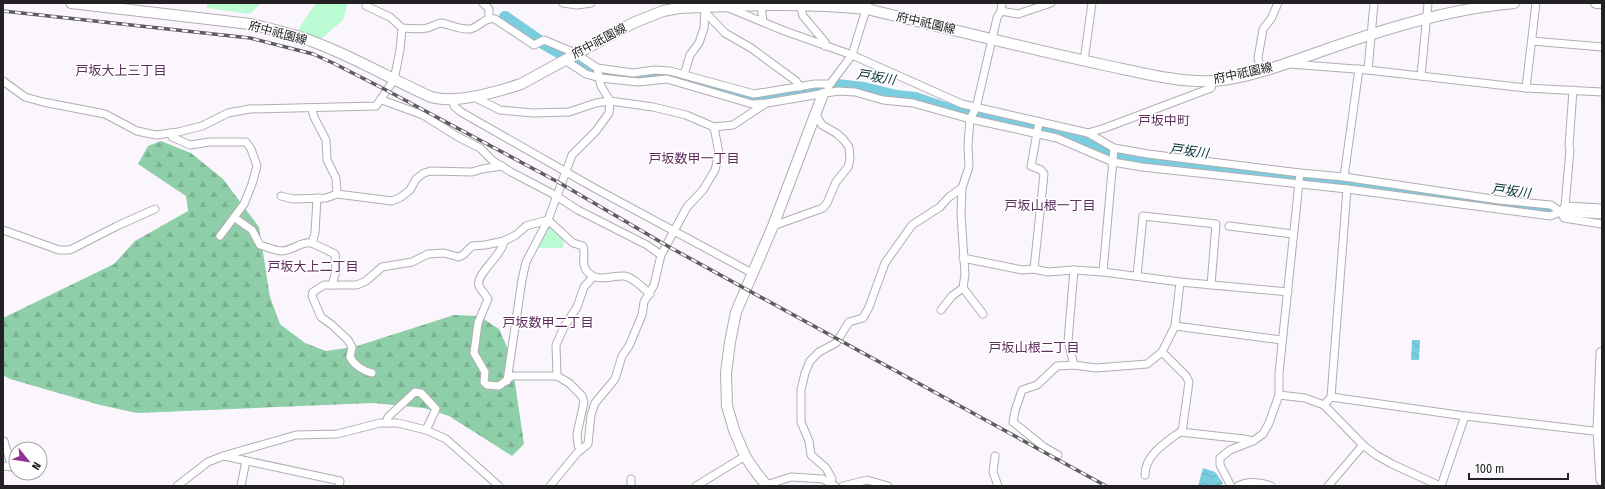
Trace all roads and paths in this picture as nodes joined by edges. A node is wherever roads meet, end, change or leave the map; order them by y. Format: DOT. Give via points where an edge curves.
graph roads {
  1 [pos="71,3"];
  2 [pos="483,3"];
  3 [pos="563,3"];
  4 [pos="591,3"];
  5 [pos="1002,3"];
  6 [pos="1051,3"];
  7 [pos="1092,3"];
  8 [pos="1278,3"];
  9 [pos="1374,3"];
  10 [pos="1428,3"];
  11 [pos="1514,3"];
  12 [pos="1536,3"];
  13 [pos="1596,3"];
  14 [pos="1602,3"];
  15 [pos="800,4"];
  16 [pos="366,6"];
  17 [pos="671,6"];
  18 [pos="761,6"];
  19 [pos="867,6"];
  20 [pos="703,7"];
  21 [pos="727,7"];
  22 [pos="1001,12"];
  23 [pos="489,18"];
  24 [pos="1426,19"];
  25 [pos="763,21"];
  26 [pos="402,28"];
  27 [pos="1371,34"];
  28 [pos="992,39"];
  29 [pos="1532,40"];
  30 [pos="825,46"];
  31 [pos="1602,48"];
  32 [pos="575,54"];
  33 [pos="852,55"];
  34 [pos="565,60"];
  35 [pos="1084,60"];
  36 [pos="1286,63"];
  37 [pos="598,68"];
  38 [pos="1359,69"];
  39 [pos="1368,70"];
  40 [pos="1261,71"];
  41 [pos="684,75"];
  42 [pos="1421,76"];
  43 [pos="600,78"];
  44 [pos="394,80"];
  45 [pos="3,81"];
  46 [pos="1213,81"];
  47 [pos="830,84"];
  48 [pos="800,87"];
  49 [pos="1526,88"];
  50 [pos="1573,90"];
  51 [pos="1602,92"];
  52 [pos="823,94"];
  53 [pos="473,96"];
  54 [pos="453,99"];
  55 [pos="382,100"];
  56 [pos="610,101"];
  57 [pos="767,103"];
  58 [pos="312,108"];
  59 [pos="815,113"];
  60 [pos="972,114"];
  61 [pos="714,127"];
  62 [pos="1038,127"];
  63 [pos="170,133"];
  64 [pos="1088,133"];
  65 [pos="1113,155"];
  66 [pos="502,166"];
  67 [pos="566,171"];
  68 [pos="1300,173"];
  69 [pos="1344,177"];
  70 [pos="1299,184"];
  71 [pos="962,188"];
  72 [pos="1347,189"];
  73 [pos="337,194"];
  74 [pos="281,196"];
  75 [pos="556,197"];
  76 [pos="317,198"];
  77 [pos="1602,208"];
  78 [pos="155,209"];
  79 [pos="1563,209"];
  80 [pos="1602,216"];
  81 [pos="235,218"];
  82 [pos="548,220"];
  83 [pos="1602,224"];
  84 [pos="773,226"];
  85 [pos="1228,226"];
  86 [pos="3,230"];
  87 [pos="674,230"];
  88 [pos="1293,234"];
  89 [pos="220,236"];
  90 [pos="504,241"];
  91 [pos="312,243"];
  92 [pos="661,255"];
  93 [pos="963,258"];
  94 [pos="1034,269"];
  95 [pos="1074,270"];
  96 [pos="1103,272"];
  97 [pos="752,273"];
  98 [pos="1137,276"];
  99 [pos="593,277"];
  100 [pos="1180,282"];
  101 [pos="332,285"];
  102 [pos="1211,285"];
  103 [pos="963,288"];
  104 [pos="1288,292"];
  105 [pos="650,294"];
  106 [pos="940,310"];
  107 [pos="983,314"];
  108 [pos="1175,326"];
  109 [pos="1282,340"];
  110 [pos="1162,352"];
  111 [pos="1602,353"];
  112 [pos="1074,365"];
  113 [pos="372,373"];
  114 [pos="557,376"];
  115 [pos="507,381"];
  116 [pos="1279,395"];
  117 [pos="1331,397"];
  118 [pos="1324,405"];
  119 [pos="1464,416"];
  120 [pos="386,423"];
  121 [pos="426,430"];
  122 [pos="1182,432"];
  123 [pos="1601,432"];
  124 [pos="4,441"];
  125 [pos="1253,441"];
  126 [pos="1363,446"];
  127 [pos="580,450"];
  128 [pos="1058,455"];
  129 [pos="223,456"];
  130 [pos="745,456"];
  131 [pos="995,456"];
  132 [pos="246,461"];
  133 [pos="3,466"];
  134 [pos="1145,475"];
  135 [pos="1602,480"];
  136 [pos="832,484"];
  137 [pos="1437,485"];
  138 [pos="180,486"];
  139 [pos="241,486"];
  140 [pos="339,486"];
  141 [pos="499,486"];
  142 [pos="550,486"];
  143 [pos="696,486"];
  144 [pos="767,486"];
  145 [pos="843,486"];
  146 [pos="888,486"];
  147 [pos="998,486"];
  148 [pos="1231,486"];
  149 [pos="1238,486"];
  150 [pos="1272,486"];
  151 [pos="1328,486"];
  1 -- 44 [label="main road, 府中祇園線" via="250,24 301,37"];
  2 -- 23 [label="street" via="489,9"];
  3 -- 4 [label="street"];
  5 -- 22 [label="street"];
  6 -- 22 [label="street" via="1018,14"];
  7 -- 35 [label="street"];
  8 -- 40 [label="street" via="1263,29 1258,58"];
  9 -- 27 [label="street"];
  10 -- 24 [label="street"];
  11 -- 24 [label="main road, 府中祇園線" via="1485,6"];
  12 -- 29 [label="street"];
  13 -- 14 [label="main road"];
  15 -- 18 [label="main road, 府中祇園線"];
  15 -- 19 [label="main road, 府中祇園線"];
  15 -- 30 [label="street" via="803,16 825,42"];
  16 -- 26 [label="street" via="390,18"];
  17 -- 20 [label="main road, 府中祇園線"];
  17 -- 32 [label="main road, 府中祇園線"];
  18 -- 21 [label="main road, 府中祇園線"];
  18 -- 25 [label="street"];
  19 -- 28 [label="main road, 府中祇園線"];
  19 -- 33 [label="street"];
  20 -- 21 [label="main road, 府中祇園線"];
  20 -- 41 [label="street" via="704,28 699,43 690,55"];
  20 -- 48 [label="street" via="725,33 751,48 791,77"];
  21 -- 25 [label="street"];
  22 -- 28 [label="street"];
  23 -- 26 [label="street" via="464,29 440,23 426,28"];
  23 -- 32 [label="street" via="495,18 534,45 544,40"];
  24 -- 27 [label="main road, 府中祇園線"];
  24 -- 42 [label="street"];
  25 -- 30 [label="street"];
  26 -- 44 [label="street"];
  27 -- 36 [label="main road, 府中祇園線"];
  27 -- 39 [label="street"];
  28 -- 35 [label="main road, 府中祇園線"];
  28 -- 60 [label="street"];
  29 -- 31 [label="street"];
  29 -- 49 [label="street"];
  30 -- 33 [label="street"];
  32 -- 34 [label="main road, 府中祇園線"];
  32 -- 37 [label="street"];
  33 -- 47 [label="street"];
  33 -- 60 [label="street" via="962,104"];
  34 -- 43 [label="street" via="586,74"];
  34 -- 53 [label="main road, 府中祇園線" via="521,84 502,91"];
  35 -- 46 [label="main road, 府中祇園線" via="1171,78"];
  36 -- 38 [label="street"];
  36 -- 40 [label="main road, 府中祇園線"];
  37 -- 41 [label="street" via="633,73 662,70"];
  37 -- 43 [label="street"];
  38 -- 39 [label="street"];
  38 -- 69 [label="street"];
  39 -- 42 [label="street"];
  40 -- 46 [label="main road, 府中祇園線"];
  41 -- 48 [label="street" via="754,94"];
  42 -- 49 [label="street"];
  43 -- 56 [label="street" via="601,86"];
  43 -- 57 [label="street" via="638,82 667,79 752,104"];
  44 -- 54 [label="main road, 府中祇園線" via="440,100"];
  44 -- 55 [label="street"];
  45 -- 63 [label="street" via="25,97 105,114 137,131 156,135"];
  46 -- 64 [label="street" via="1211,88"];
  47 -- 48 [label="street"];
  47 -- 52 [label="street"];
  49 -- 50 [label="street"];
  50 -- 51 [label="street"];
  50 -- 79 [label="street" via="1570,150"];
  52 -- 57 [label="street"];
  52 -- 59 [label="main road"];
  52 -- 60 [label="street" via="838,91 854,92 883,100"];
  53 -- 54 [label="main road, 府中祇園線"];
  53 -- 56 [label="street" via="500,110 533,113 570,112"];
  54 -- 67 [label="street" via="454,106 461,112"];
  55 -- 58 [label="street" via="376,106"];
  55 -- 66 [label="street" via="423,115 480,148"];
  56 -- 61 [label="street" via="686,115"];
  56 -- 67 [label="street" via="609,113 596,131 572,155"];
  57 -- 61 [label="street" via="733,124"];
  58 -- 63 [label="street" via="250,109 228,113 202,126"];
  58 -- 73 [label="street" via="326,140 327,160 336,178"];
  59 -- 84 [label="main road"];
  59 -- 84 [label="street" via="822,125 836,133 849,147 848,167 836,182 827,203 822,208"];
  60 -- 62 [label="street"];
  60 -- 62 [label="street"];
  60 -- 71 [label="street" via="968,145 969,167"];
  61 -- 87 [label="street" via="719,153 714,170"];
  62 -- 64 [label="street"];
  62 -- 65 [label="street" via="1057,138"];
  62 -- 94 [label="street" via="1031,166 1044,174"];
  63 -- 81 [label="street" via="172,137 190,145 246,142 257,166 244,204"];
  64 -- 65 [label="street"];
  65 -- 68 [label="street" via="1148,154"];
  65 -- 70 [label="street" via="1142,166"];
  65 -- 96 [label="street"];
  66 -- 73 [label="street" via="472,172 431,170 416,179 410,190 401,197 392,200"];
  66 -- 75 [label="street"];
  67 -- 75 [label="street"];
  67 -- 87 [label="street"];
  68 -- 69 [label="street"];
  68 -- 70 [label="street"];
  69 -- 79 [label="street" via="1499,200 1552,205"];
  70 -- 72 [label="street"];
  70 -- 88 [label="street"];
  71 -- 93 [label="street"];
  71 -- 136 [label="street" via="940,207 912,225 884,263 863,318 849,322 836,343 819,352 810,361 801,390 801,422 812,455 831,475"];
  72 -- 79 [label="street" via="1550,216"];
  72 -- 117 [label="street"];
  73 -- 76 [label="street"];
  74 -- 76 [label="street"];
  75 -- 82 [label="street"];
  75 -- 92 [label="street" via="648,245"];
  76 -- 91 [label="street"];
  77 -- 79 [label="street"];
  78 -- 86 [label="street" via="70,250 59,250"];
  79 -- 80 [label="street"];
  79 -- 83 [label="street" via="1564,218"];
  81 -- 89 [label="street"];
  81 -- 91 [label="street" via="252,230 260,245 281,251 302,243"];
  82 -- 90 [label="street" via="526,226"];
  82 -- 99 [label="street" via="573,243 583,246 585,270"];
  82 -- 115 [label="street" via="526,262"];
  84 -- 97 [label="main road"];
  85 -- 88 [label="street"];
  87 -- 92 [label="street"];
  87 -- 97 [label="street"];
  88 -- 104 [label="street"];
  90 -- 101 [label="street" via="472,246 458,257 438,252 428,254 412,262 382,268 357,285"];
  90 -- 115 [label="street" via="500,253 479,279 479,287 488,299 478,323 474,353 485,372 484,382 487,385 499,386"];
  91 -- 101 [label="street" via="335,254 336,271"];
  92 -- 105 [label="street"];
  93 -- 94 [label="street" via="1022,270"];
  93 -- 103 [label="street"];
  94 -- 95 [label="street" via="1048,272"];
  95 -- 96 [label="street"];
  95 -- 112 [label="street" via="1068,341"];
  96 -- 98 [label="street"];
  97 -- 130 [label="main road" via="736,312 726,373 727,406"];
  98 -- 100 [label="street"];
  98 -- 102 [label="street" via="1143,216 1216,224"];
  99 -- 105 [label="street" via="625,276"];
  99 -- 114 [label="street" via="584,287 577,307 556,345"];
  100 -- 102 [label="street"];
  100 -- 108 [label="street"];
  101 -- 113 [label="street" via="324,285 313,292 312,296 321,317 348,340 352,347 352,360 365,372"];
  102 -- 104 [label="street"];
  103 -- 106 [label="street"];
  103 -- 107 [label="street"];
  104 -- 109 [label="street"];
  105 -- 127 [label="street" via="644,302 642,315 622,356 615,379 595,403 588,444"];
  108 -- 109 [label="street"];
  108 -- 110 [label="street"];
  109 -- 116 [label="street"];
  110 -- 112 [label="street" via="1148,364 1096,368"];
  110 -- 122 [label="street" via="1189,382"];
  111 -- 123 [label="main road"];
  112 -- 128 [label="street" via="1057,366 1037,384 1024,388 1019,395 1013,422"];
  114 -- 115 [label="street" via="512,376"];
  114 -- 127 [label="street" via="569,383 582,396 584,402 577,434"];
  116 -- 118 [label="street" via="1306,398"];
  116 -- 125 [label="street" via="1263,434"];
  117 -- 118 [label="street"];
  117 -- 119 [label="street"];
  118 -- 126 [label="street"];
  119 -- 123 [label="street"];
  119 -- 137 [label="street"];
  120 -- 121 [label="street" via="398,423"];
  120 -- 121 [label="street" via="388,417 415,392 421,393 436,409"];
  120 -- 129 [label="street" via="337,434 296,435"];
  121 -- 141 [label="street" via="446,439"];
  122 -- 125 [label="street"];
  122 -- 134 [label="street" via="1160,447 1148,461"];
  123 -- 135 [label="main road"];
  124 -- 133 [label="street" via="12,467"];
  125 -- 148 [label="street" via="1230,450 1220,458 1220,465"];
  126 -- 137 [label="street" via="1392,464"];
  126 -- 151 [label="street"];
  127 -- 142 [label="street"];
  129 -- 132 [label="street"];
  129 -- 138 [label="street" via="208,462"];
  130 -- 143 [label="street"];
  130 -- 144 [label="main road"];
  131 -- 147 [label="street" via="993,472"];
  132 -- 139 [label="street"];
  132 -- 140 [label="street" via="340,481"];
  136 -- 144 [label="street" via="823,479 791,476"];
  145 -- 146 [label="street" via="867,480"];
  149 -- 150 [label="street" via="1244,482"];
}
